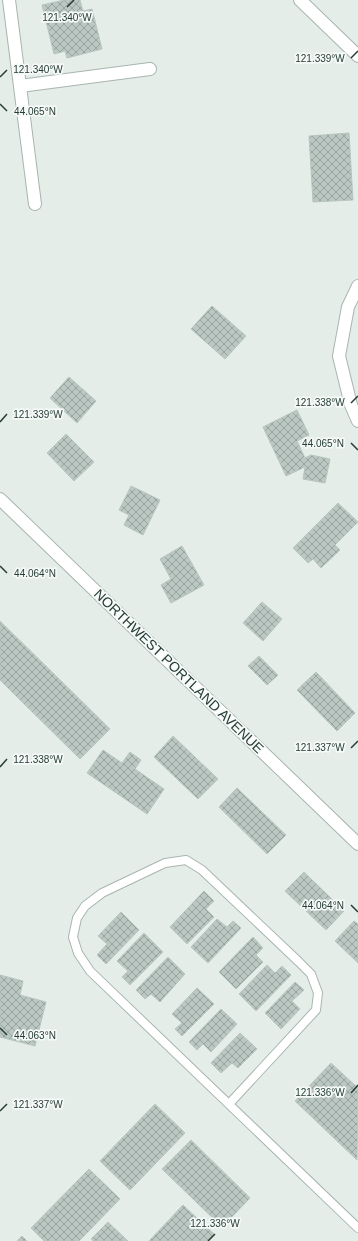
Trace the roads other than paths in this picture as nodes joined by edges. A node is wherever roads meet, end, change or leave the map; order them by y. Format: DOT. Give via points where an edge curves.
graph roads {
  1 [pos="9,0"];
  2 [pos="300,0"];
  3 [pos="358,56"];
  4 [pos="150,69"];
  5 [pos="20,86"];
  6 [pos="36,204"];
  7 [pos="358,286"];
  8 [pos="358,421"];
  9 [pos="0,499"];
  10 [pos="358,844"];
  11 [pos="229,1104"];
  12 [pos="358,1228"];
  1 -- 5 [label="street"];
  2 -- 3 [label="street"];
  4 -- 5 [label="street"];
  5 -- 6 [label="street"];
  7 -- 8 [label="street" via="348,308 339,356 351,405"];
  9 -- 10 [label="street, NORTHWEST PORTLAND AVENUE"];
  11 -- 11 [label="lane" via="90,971 78,953 73,937 77,918 84,906 102,893 165,862 186,860 202,870 311,974 318,993 316,1010"];
  11 -- 12 [label="lane"];
}
